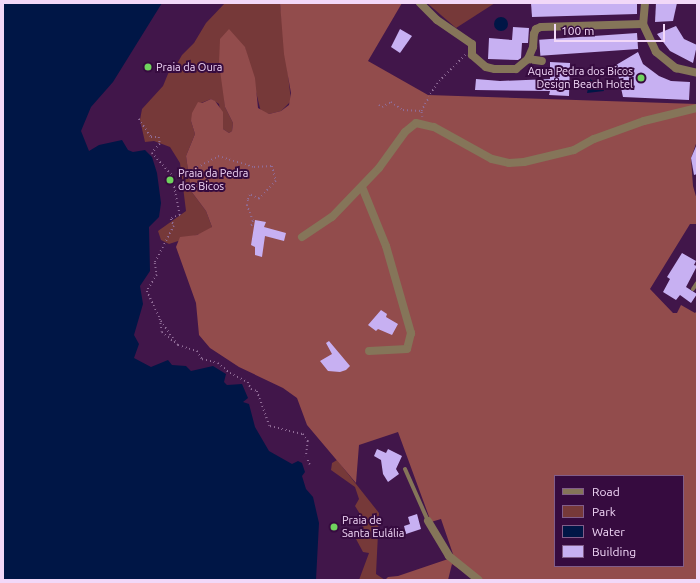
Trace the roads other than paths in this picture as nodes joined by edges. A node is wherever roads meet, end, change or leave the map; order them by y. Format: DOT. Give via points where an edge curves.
graph roads {
  1 [pos="420,3"];
  2 [pos="645,3"];
  3 [pos="643,24"];
  4 [pos="528,59"];
  5 [pos="542,61"];
  6 [pos="697,73"];
  7 [pos="697,108"];
  8 [pos="362,187"];
  9 [pos="302,237"];
  10 [pos="697,283"];
  11 [pos="693,290"];
  12 [pos="369,351"];
  13 [pos="405,470"];
  14 [pos="428,521"];
  15 [pos="479,580"];
  1 -- 4 [label="street" via="437,20 472,44 472,55 486,67 516,69"];
  2 -- 3 [label="street"];
  3 -- 4 [label="street" via="541,27 536,29"];
  3 -- 6 [label="street" via="656,52 666,62 676,68"];
  4 -- 5 [label="street"];
  7 -- 8 [label="street" via="644,121 594,139 574,150 509,163 492,159 434,126 422,123 411,125"];
  8 -- 9 [label="street" via="332,217"];
  8 -- 12 [label="street" via="386,246 412,333 408,349"];
  10 -- 11 [label="lane"];
  13 -- 14 [label="lane"];
  14 -- 15 [label="street" via="449,556"];
}
